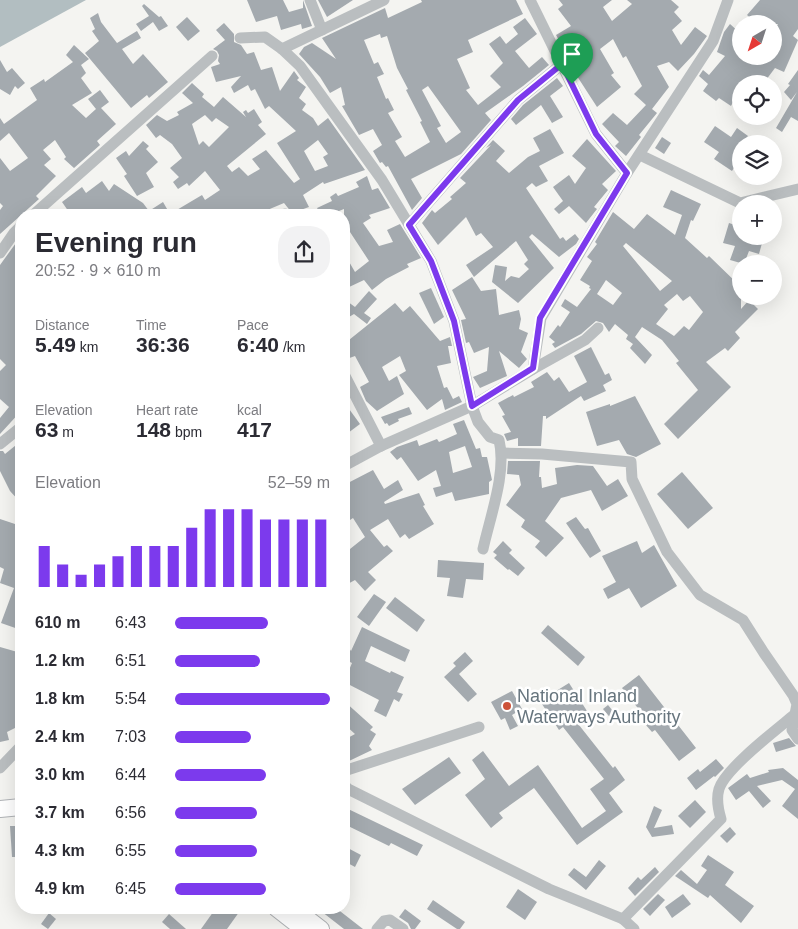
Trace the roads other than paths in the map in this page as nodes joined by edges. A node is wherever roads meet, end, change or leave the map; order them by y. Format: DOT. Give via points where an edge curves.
graph roads {
  1 [pos="310,0"];
  2 [pos="384,0"];
  3 [pos="530,0"];
  4 [pos="728,0"];
  5 [pos="322,30"];
  6 [pos="240,38"];
  7 [pos="282,49"];
  8 [pos="212,56"];
  9 [pos="562,64"];
  10 [pos="640,154"];
  11 [pos="627,173"];
  12 [pos="798,189"];
  13 [pos="40,209"];
  14 [pos="409,225"];
  15 [pos="15,232"];
  16 [pos="0,253"];
  17 [pos="598,328"];
  18 [pos="533,368"];
  19 [pos="350,386"];
  20 [pos="472,406"];
  21 [pos="15,432"];
  22 [pos="0,444"];
  23 [pos="381,446"];
  24 [pos="502,453"];
  25 [pos="350,463"];
  26 [pos="483,549"];
  27 [pos="794,715"];
  28 [pos="479,727"];
  29 [pos="798,738"];
  30 [pos="15,752"];
  31 [pos="0,768"];
  32 [pos="350,769"];
  33 [pos="350,789"];
  34 [pos="15,808"];
  35 [pos="0,809"];
  36 [pos="15,819"];
  37 [pos="0,820"];
  38 [pos="284,914"];
  39 [pos="302,914"];
  40 [pos="623,920"];
  41 [pos="303,929"];
  42 [pos="321,929"];
  43 [pos="377,929"];
  44 [pos="403,929"];
  45 [pos="634,929"];
  1 -- 5 [label="street"];
  2 -- 5 [label="street"];
  3 -- 9 [label="street"];
  4 -- 10 [label="street" via="713,41"];
  5 -- 7 [label="street"];
  6 -- 7 [label="street" via="265,37"];
  7 -- 14 [label="street" via="300,66 382,180"];
  8 -- 13 [label="street"];
  9 -- 11 [label="street" via="596,134"];
  9 -- 14 [label="street" via="518,100"];
  10 -- 11 [label="street"];
  10 -- 12 [label="street" via="740,203"];
  11 -- 18 [label="street" via="540,318"];
  14 -- 20 [label="street" via="431,261 454,321"];
  15 -- 16 [label="street"];
  17 -- 18 [label="street" via="585,340"];
  18 -- 20 [label="street"];
  19 -- 23 [label="street"];
  20 -- 23 [label="street"];
  20 -- 24 [label="street" via="478,422 490,437 499,440"];
  21 -- 22 [label="street"];
  23 -- 25 [label="street"];
  24 -- 26 [label="street"];
  24 -- 27 [label="street" via="631,462 632,479 667,552 700,595 743,620 793,694 797,704"];
  27 -- 29 [label="street" via="792,730"];
  27 -- 40 [label="street" via="742,758 719,787 717,808 721,819"];
  28 -- 32 [label="street"];
  30 -- 31 [label="street"];
  33 -- 40 [label="street" via="549,889"];
  34 -- 35 [label="highway"];
  36 -- 37 [label="highway"];
  38 -- 41 [label="highway"];
  39 -- 42 [label="highway"];
  40 -- 45 [label="street"];
  43 -- 44 [label="street" via="384,921 390,920"];
}
